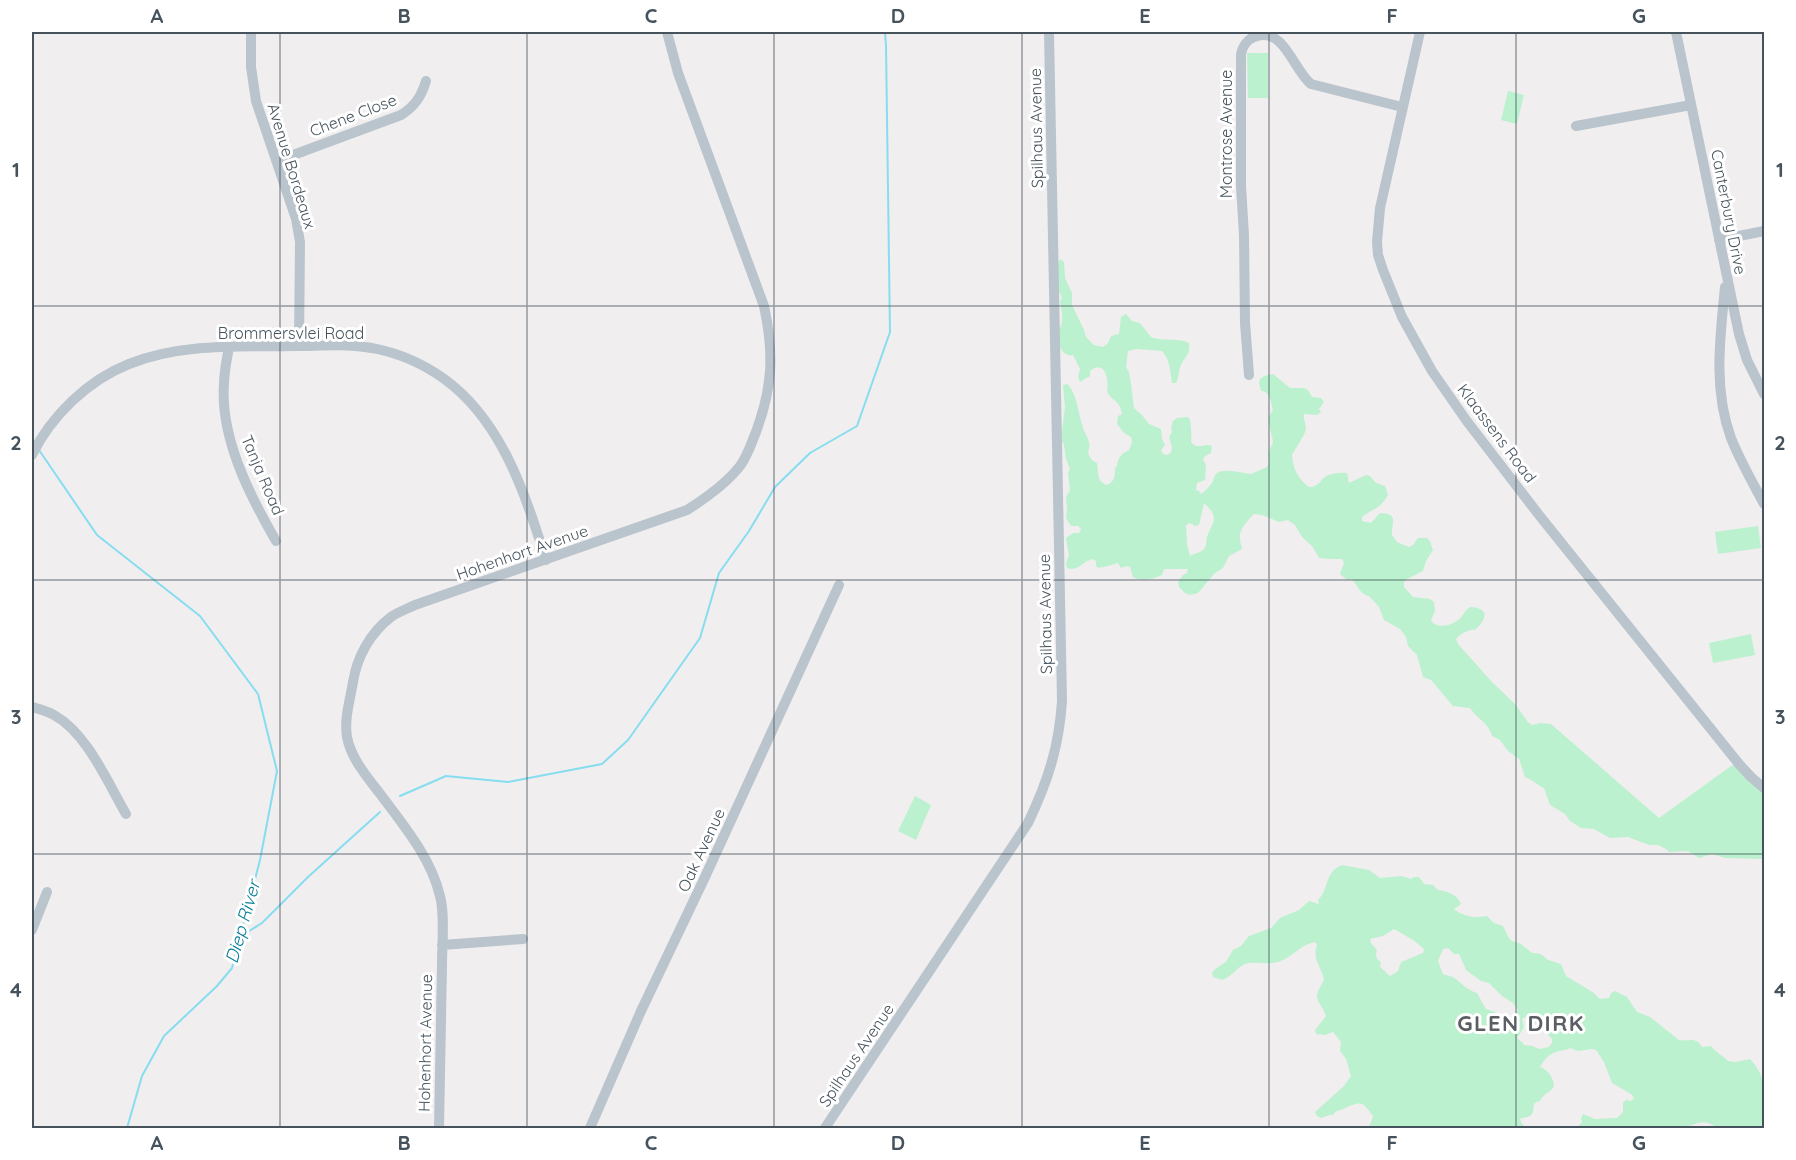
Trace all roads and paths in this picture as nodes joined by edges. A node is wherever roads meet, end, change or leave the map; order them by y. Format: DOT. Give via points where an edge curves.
graph roads {
  1 [pos="251,32"];
  2 [pos="667,32"];
  3 [pos="1050,32"];
  4 [pos="1420,32"];
  5 [pos="1676,32"];
  6 [pos="1260,33"];
  7 [pos="426,81"];
  8 [pos="1691,105"];
  9 [pos="1402,107"];
  10 [pos="1576,126"];
  11 [pos="277,160"];
  12 [pos="1764,231"];
  13 [pos="1719,240"];
  14 [pos="1726,278"];
  15 [pos="299,346"];
  16 [pos="229,347"];
  17 [pos="1249,375"];
  18 [pos="1764,394"];
  19 [pos="32,455"];
  20 [pos="1764,504"];
  21 [pos="276,541"];
  22 [pos="546,560"];
  23 [pos="839,585"];
  24 [pos="32,707"];
  25 [pos="1764,788"];
  26 [pos="126,814"];
  27 [pos="46,892"];
  28 [pos="32,930"];
  29 [pos="523,939"];
  30 [pos="442,945"];
  31 [pos="439,1128"];
  32 [pos="590,1128"];
  33 [pos="825,1128"];
  1 -- 11 [label="street, Avenue Bordeaux" via="256,102"];
  2 -- 22 [label="street, Hohenhort Avenue" via="678,73 764,306 770,334 769,387 747,455 711,495 674,516"];
  3 -- 33 [label="street, Spilhaus Avenue" via="1062,701 1057,745 1045,787 1028,823"];
  4 -- 9 [label="street, Klaassens Road"];
  5 -- 8 [label="street, Canterbury Drive"];
  6 -- 9 [label="street, Montrose Avenue" via="1280,42 1303,77 1316,86"];
  6 -- 17 [label="street, Montrose Avenue" via="1247,42 1241,55 1241,186"];
  7 -- 11 [label="street, Chene Close" via="413,107 401,115"];
  8 -- 10 [label="street"];
  8 -- 13 [label="street, Canterbury Drive"];
  9 -- 25 [label="street, Klaassens Road" via="1380,208 1377,242 1383,270 1411,335 1466,420 1539,515 1739,764"];
  11 -- 15 [label="street, Avenue Bordeaux" via="300,242"];
  12 -- 13 [label="street"];
  13 -- 14 [label="street, Canterbury Drive"];
  14 -- 18 [label="street, Canterbury Drive" via="1741,343"];
  14 -- 20 [label="street" via="1718,365 1722,402 1732,440"];
  15 -- 16 [label="street, Brommersvlei Road"];
  15 -- 22 [label="street, Brommersvlei Road" via="375,348 400,355 425,366 476,406 511,465"];
  16 -- 19 [label="street, Brommersvlei Road" via="159,355 106,376 65,408"];
  16 -- 21 [label="street, Tanja Road" via="224,385 226,422 237,460"];
  22 -- 30 [label="street, Hohenhort Avenue" via="392,616 364,647 355,672 347,737 362,771 430,868 441,898"];
  23 -- 32 [label="street, Oak Avenue"];
  24 -- 26 [label="street" via="54,715 78,735"];
  27 -- 28 [label="street"];
  29 -- 30 [label="street"];
  30 -- 31 [label="street, Hohenhort Avenue"];
}
